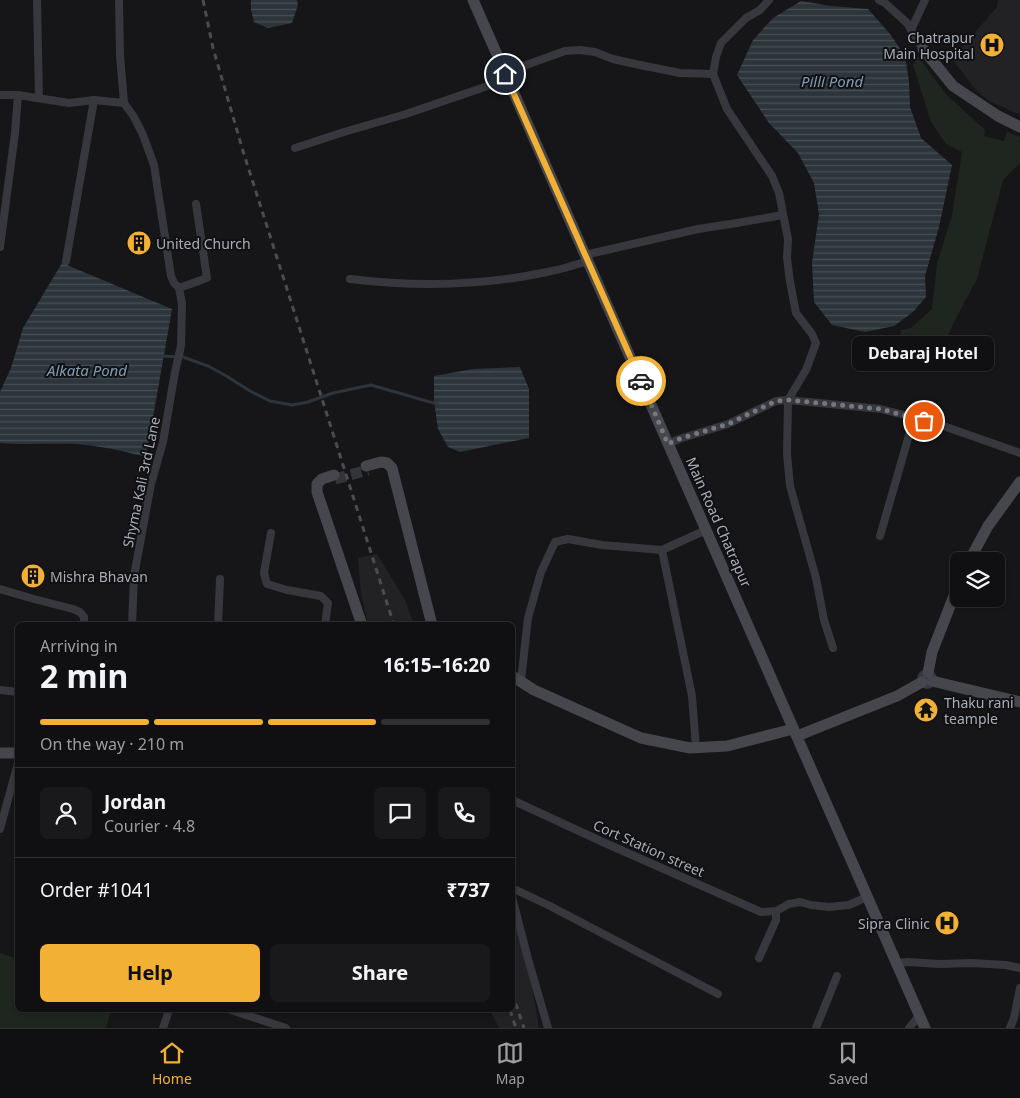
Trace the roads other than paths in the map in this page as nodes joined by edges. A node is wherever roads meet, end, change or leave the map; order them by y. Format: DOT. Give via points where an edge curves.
graph roads {
  1 [pos="37,0"];
  2 [pos="118,0"];
  3 [pos="473,0"];
  4 [pos="769,0"];
  5 [pos="879,0"];
  6 [pos="925,0"];
  7 [pos="911,30"];
  8 [pos="923,50"];
  9 [pos="713,74"];
  10 [pos="506,76"];
  11 [pos="0,96"];
  12 [pos="18,96"];
  13 [pos="39,98"];
  14 [pos="94,100"];
  15 [pos="124,103"];
  16 [pos="1020,128"];
  17 [pos="296,148"];
  18 [pos="196,204"];
  19 [pos="783,215"];
  20 [pos="0,247"];
  21 [pos="586,258"];
  22 [pos="66,261"];
  23 [pos="350,280"];
  24 [pos="179,288"];
  25 [pos="788,400"];
  26 [pos="914,418"];
  27 [pos="668,444"];
  28 [pos="1020,453"];
  29 [pos="1020,482"];
  30 [pos="706,530"];
  31 [pos="271,533"];
  32 [pos="880,536"];
  33 [pos="662,550"];
  34 [pos="974,552"];
  35 [pos="220,579"];
  36 [pos="0,589"];
  37 [pos="950,607"];
  38 [pos="84,622"];
  39 [pos="132,622"];
  40 [pos="218,622"];
  41 [pos="325,622"];
  42 [pos="361,622"];
  43 [pos="365,622"];
  44 [pos="425,622"];
  45 [pos="431,622"];
  46 [pos="832,648"];
  47 [pos="517,678"];
  48 [pos="927,679"];
  49 [pos="0,690"];
  50 [pos="15,692"];
  51 [pos="1020,702"];
  52 [pos="795,733"];
  53 [pos="696,748"];
  54 [pos="15,753"];
  55 [pos="0,754"];
  56 [pos="15,774"];
  57 [pos="515,801"];
  58 [pos="0,828"];
  59 [pos="515,889"];
  60 [pos="867,898"];
  61 [pos="515,907"];
  62 [pos="776,911"];
  63 [pos="758,958"];
  64 [pos="896,963"];
  65 [pos="1020,968"];
  66 [pos="837,976"];
  67 [pos="1020,988"];
  68 [pos="718,994"];
  69 [pos="167,1012"];
  70 [pos="237,1012"];
  71 [pos="919,1016"];
  72 [pos="163,1028"];
  73 [pos="286,1028"];
  74 [pos="548,1028"];
  75 [pos="816,1028"];
  76 [pos="909,1028"];
  77 [pos="925,1028"];
  78 [pos="1010,1028"];
  1 -- 13 [label="street"];
  2 -- 15 [label="street"];
  3 -- 10 [label="street, Main Road Chatrapur"];
  4 -- 9 [label="street" via="721,43"];
  5 -- 7 [label="street"];
  6 -- 7 [label="street"];
  7 -- 8 [label="street"];
  8 -- 16 [label="street" via="953,86"];
  9 -- 10 [label="street" via="680,73 580,50 565,51"];
  9 -- 19 [label="street" via="727,108 772,176"];
  10 -- 17 [label="street" via="406,114"];
  10 -- 21 [label="street, Main Road Chatrapur"];
  11 -- 12 [label="street"];
  12 -- 13 [label="street"];
  12 -- 20 [label="street"];
  13 -- 14 [label="street" via="69,102"];
  14 -- 15 [label="street"];
  14 -- 22 [label="street"];
  15 -- 24 [label="street, Shyma Kali 3rd Lane" via="143,135 154,165 171,276"];
  18 -- 24 [label="street" via="207,278"];
  19 -- 21 [label="street" via="698,229"];
  19 -- 25 [label="street" via="796,313 816,343 806,370"];
  21 -- 23 [label="street" via="548,272 458,284"];
  21 -- 27 [label="street, Main Road Chatrapur"];
  24 -- 39 [label="street, Shyma Kali 3rd Lane" via="181,346 134,576"];
  25 -- 26 [label="street" via="881,409"];
  25 -- 27 [label="street" via="776,401 728,424"];
  25 -- 46 [label="street" via="790,486"];
  26 -- 28 [label="street"];
  26 -- 32 [label="street"];
  27 -- 30 [label="street, Main Road Chatrapur"];
  29 -- 34 [label="street" via="988,526"];
  30 -- 33 [label="street"];
  30 -- 52 [label="street, Main Road Chatrapur"];
  31 -- 41 [label="street" via="264,573 267,584 321,596 328,603"];
  33 -- 47 [label="street" via="568,539 555,542 541,572 528,618"];
  33 -- 53 [label="street" via="692,696"];
  35 -- 40 [label="street"];
  36 -- 38 [label="street" via="73,609 80,612"];
  37 -- 48 [label="street" via="932,652"];
  42 -- 43 [label="street" via="317,492 317,484 322,479 334,477 324,482 321,492"];
  44 -- 45 [label="street" via="388,469 385,466 367,468 381,462 392,468"];
  47 -- 53 [label="street" via="534,690 641,738"];
  48 -- 51 [label="street"];
  48 -- 52 [label="street" via="897,696"];
  49 -- 50 [label="street"];
  52 -- 53 [label="street" via="727,746"];
  52 -- 60 [label="street, Main Road Chatrapur"];
  54 -- 55 [label="street"];
  56 -- 58 [label="street"];
  57 -- 62 [label="street, Cort Station street" via="761,912"];
  59 -- 68 [label="street"];
  60 -- 62 [label="street" via="849,905 829,907 800,902"];
  60 -- 64 [label="street, Main Road Chatrapur"];
  61 -- 74 [label="street"];
  62 -- 63 [label="street" via="776,920"];
  64 -- 65 [label="street" via="971,963"];
  64 -- 71 [label="street, Main Road Chatrapur"];
  66 -- 75 [label="street"];
  67 -- 78 [label="street"];
  69 -- 72 [label="street"];
  70 -- 73 [label="street"];
  71 -- 76 [label="street"];
  71 -- 77 [label="street, Main Road Chatrapur"];
}
